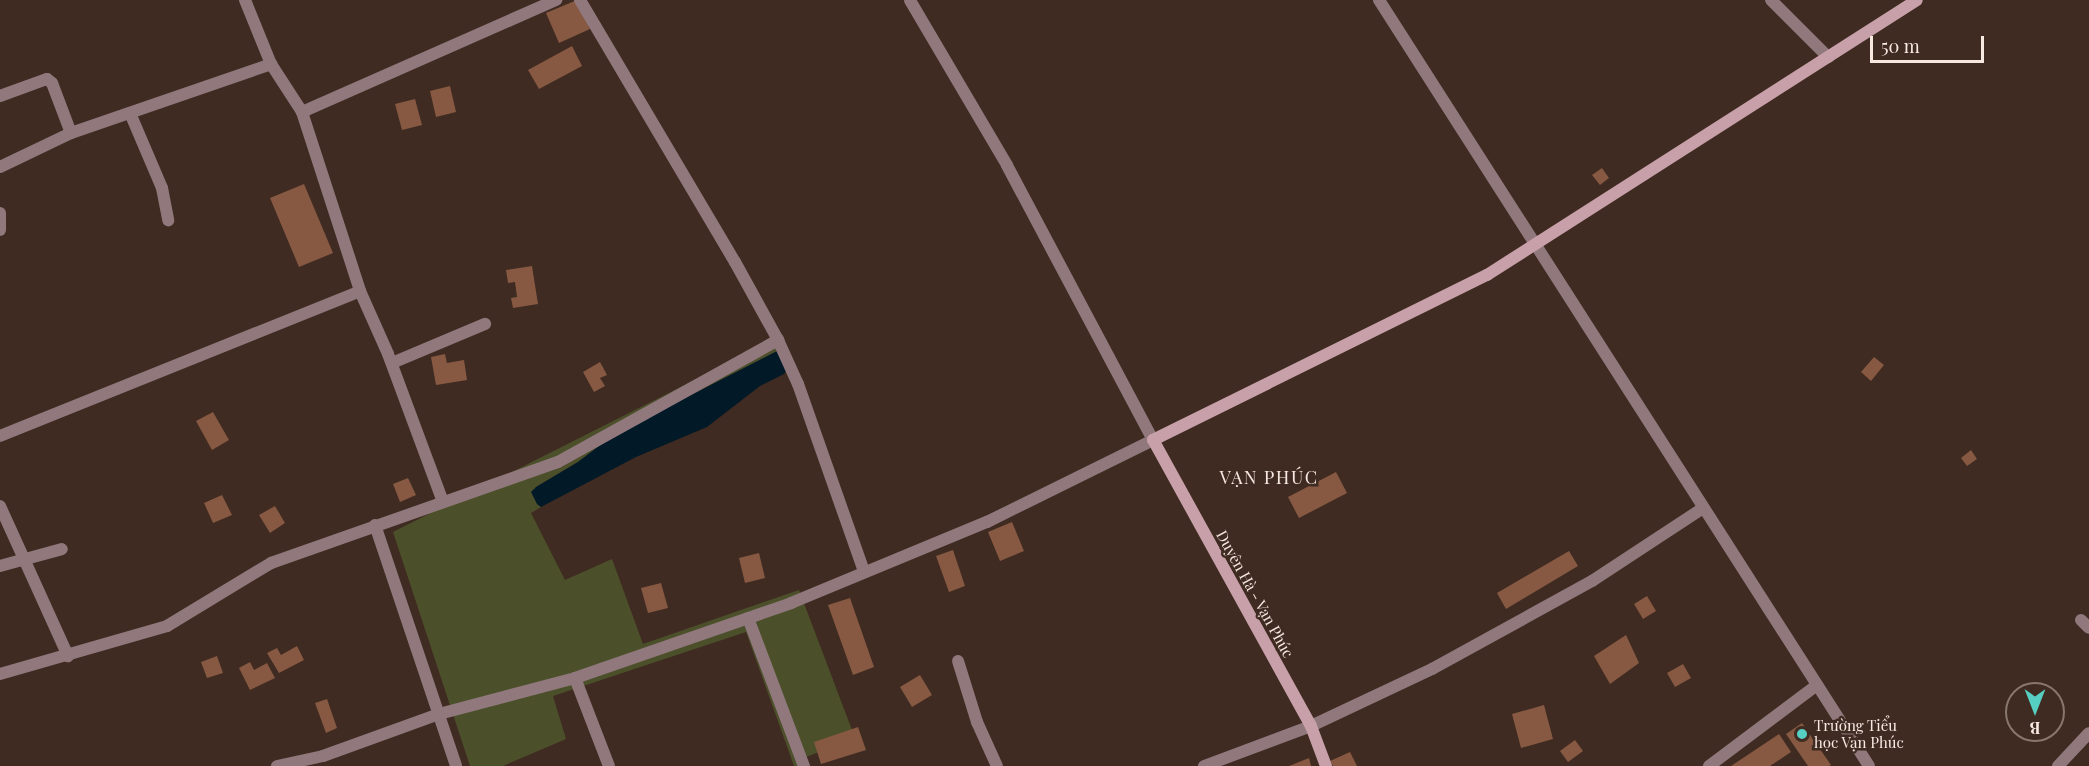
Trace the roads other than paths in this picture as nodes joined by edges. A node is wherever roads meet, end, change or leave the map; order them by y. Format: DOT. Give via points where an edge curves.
graph roads {
  1 [pos="245,0"];
  2 [pos="556,0"];
  3 [pos="580,0"];
  4 [pos="910,0"];
  5 [pos="1379,0"];
  6 [pos="1771,0"];
  7 [pos="1917,0"];
  8 [pos="1828,57"];
  9 [pos="272,64"];
  10 [pos="0,96"];
  11 [pos="302,112"];
  12 [pos="130,113"];
  13 [pos="71,133"];
  14 [pos="0,167"];
  15 [pos="0,213"];
  16 [pos="168,220"];
  17 [pos="0,230"];
  18 [pos="1537,244"];
  19 [pos="360,291"];
  20 [pos="485,324"];
  21 [pos="778,340"];
  22 [pos="392,363"];
  23 [pos="0,436"];
  24 [pos="1153,440"];
  25 [pos="443,502"];
  26 [pos="0,506"];
  27 [pos="1703,508"];
  28 [pos="375,525"];
  29 [pos="62,549"];
  30 [pos="24,560"];
  31 [pos="0,566"];
  32 [pos="864,570"];
  33 [pos="748,618"];
  34 [pos="68,656"];
  35 [pos="958,661"];
  36 [pos="0,674"];
  37 [pos="574,678"];
  38 [pos="1817,686"];
  39 [pos="439,714"];
  40 [pos="1311,726"];
  41 [pos="2089,733"];
  42 [pos="277,766"];
  43 [pos="456,766"];
  44 [pos="609,766"];
  45 [pos="804,766"];
  46 [pos="997,766"];
  47 [pos="1204,766"];
  48 [pos="1326,766"];
  49 [pos="1709,766"];
  50 [pos="1869,766"];
  51 [pos="2058,766"];
  1 -- 9 [label="street"];
  2 -- 11 [label="street"];
  3 -- 21 [label="street"];
  4 -- 24 [label="street" via="1007,165"];
  5 -- 18 [label="street"];
  6 -- 8 [label="street"];
  7 -- 8 [label="street"];
  8 -- 18 [label="street"];
  9 -- 11 [label="street"];
  9 -- 12 [label="street"];
  10 -- 13 [label="street" via="47,79"];
  11 -- 19 [label="street"];
  12 -- 13 [label="street"];
  12 -- 16 [label="street" via="162,188"];
  13 -- 14 [label="street"];
  15 -- 17 [label="street"];
  18 -- 24 [label="street" via="1487,275"];
  18 -- 27 [label="street"];
  19 -- 22 [label="street"];
  19 -- 23 [label="street"];
  20 -- 22 [label="street"];
  21 -- 25 [label="street" via="558,462"];
  21 -- 32 [label="street" via="798,384"];
  22 -- 25 [label="street"];
  24 -- 32 [label="street" via="987,522"];
  24 -- 40 [label="street, Duyên Hà - Vạn Phúc"];
  25 -- 28 [label="street"];
  26 -- 30 [label="street"];
  27 -- 38 [label="street"];
  27 -- 40 [label="street" via="1582,586 1432,669"];
  28 -- 34 [label="street" via="272,563 168,626"];
  28 -- 39 [label="street"];
  29 -- 30 [label="street"];
  30 -- 31 [label="street"];
  30 -- 34 [label="street"];
  32 -- 33 [label="street"];
  33 -- 37 [label="street"];
  33 -- 45 [label="street"];
  34 -- 36 [label="street"];
  35 -- 46 [label="street" via="976,722"];
  37 -- 39 [label="street"];
  37 -- 44 [label="street"];
  38 -- 49 [label="street"];
  38 -- 50 [label="street"];
  39 -- 42 [label="street" via="324,756"];
  39 -- 43 [label="street"];
  40 -- 47 [label="street"];
  40 -- 48 [label="street, Duyên Hà - Vạn Phúc"];
  41 -- 51 [label="street"];
}
